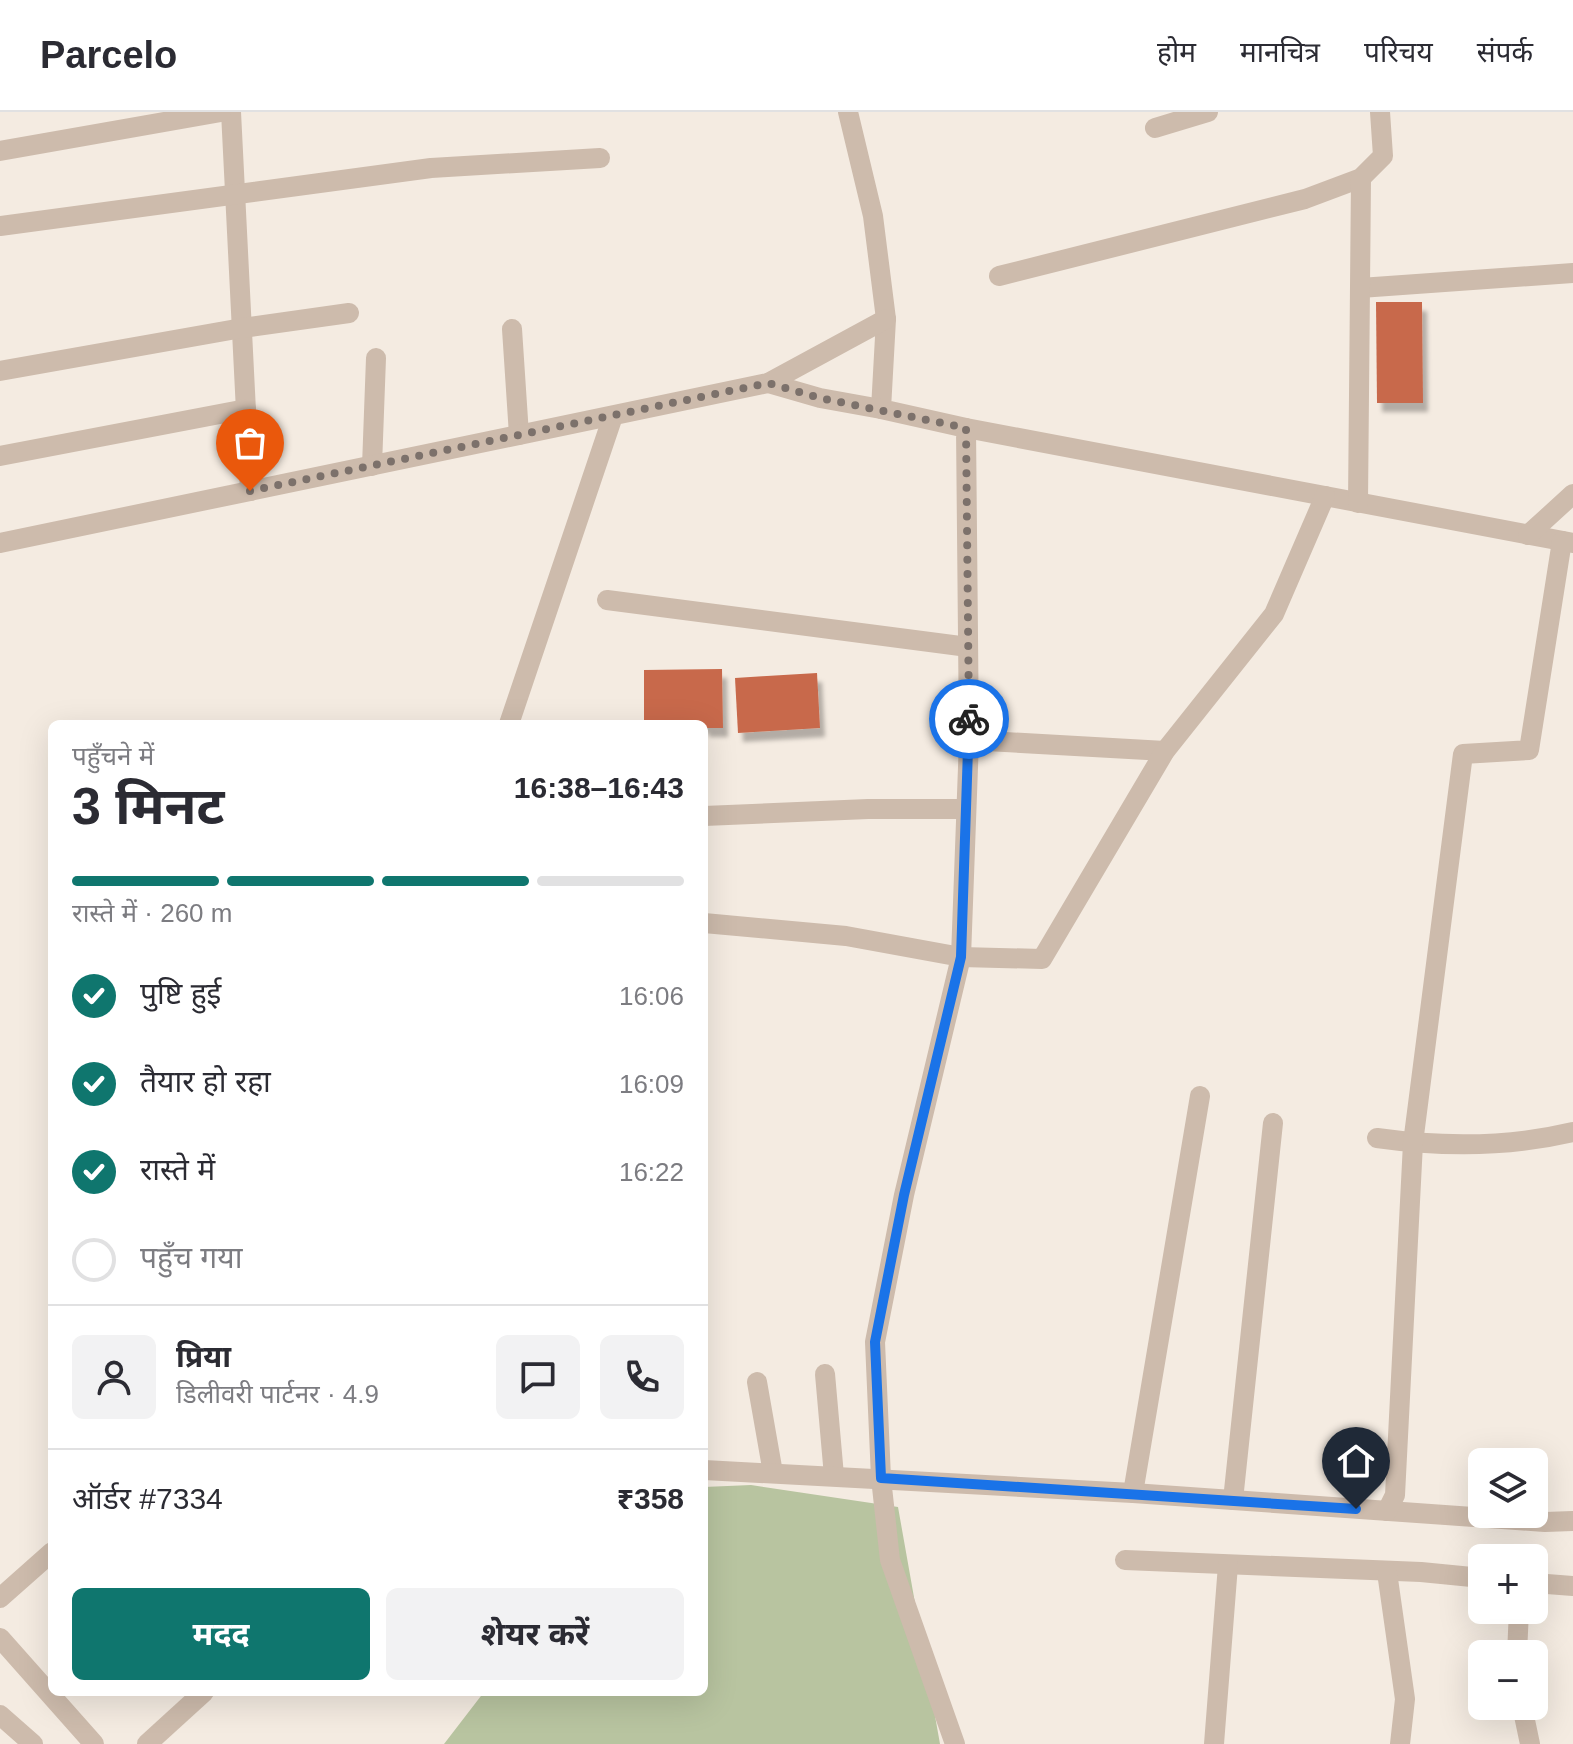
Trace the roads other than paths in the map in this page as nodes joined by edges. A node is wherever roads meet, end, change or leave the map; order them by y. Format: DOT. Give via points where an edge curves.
graph roads {
  1 [pos="221,112"];
  2 [pos="231,112"];
  3 [pos="848,112"];
  4 [pos="1208,112"];
  5 [pos="1380,112"];
  6 [pos="1155,128"];
  7 [pos="0,151"];
  8 [pos="600,158"];
  9 [pos="1361,178"];
  10 [pos="235,192"];
  11 [pos="0,226"];
  12 [pos="1573,273"];
  13 [pos="999,276"];
  14 [pos="1360,288"];
  15 [pos="349,313"];
  16 [pos="886,319"];
  17 [pos="242,328"];
  18 [pos="512,329"];
  19 [pos="376,358"];
  20 [pos="0,371"];
  21 [pos="768,383"];
  22 [pos="246,409"];
  23 [pos="881,409"];
  24 [pos="613,416"];
  25 [pos="966,428"];
  26 [pos="519,435"];
  27 [pos="0,456"];
  28 [pos="372,466"];
  29 [pos="250,491"];
  30 [pos="1573,494"];
  31 [pos="1325,496"];
  32 [pos="1358,503"];
  33 [pos="1528,535"];
  34 [pos="1567,542"];
  35 [pos="0,543"];
  36 [pos="607,600"];
  37 [pos="968,647"];
  38 [pos="510,720"];
  39 [pos="969,740"];
  40 [pos="1165,751"];
  41 [pos="966,809"];
  42 [pos="708,816"];
  43 [pos="708,923"];
  44 [pos="961,957"];
  45 [pos="1200,1096"];
  46 [pos="1273,1123"];
  47 [pos="1573,1132"];
  48 [pos="1377,1138"];
  49 [pos="1413,1143"];
  50 [pos="825,1374"];
  51 [pos="757,1382"];
  52 [pos="708,1470"];
  53 [pos="773,1473"];
  54 [pos="834,1476"];
  55 [pos="881,1478"];
  56 [pos="1133,1493"];
  57 [pos="1233,1500"];
  58 [pos="1387,1511"];
  59 [pos="1573,1521"];
  60 [pos="48,1556"];
  61 [pos="1125,1560"];
  62 [pos="1228,1565"];
  63 [pos="1387,1572"];
  64 [pos="1468,1577"];
  65 [pos="1548,1584"];
  66 [pos="1573,1586"];
  67 [pos="0,1598"];
  68 [pos="0,1638"];
  69 [pos="48,1692"];
  70 [pos="51,1696"];
  71 [pos="200,1696"];
  72 [pos="0,1715"];
  73 [pos="1525,1720"];
  74 [pos="33,1744"];
  75 [pos="94,1744"];
  76 [pos="147,1744"];
  77 [pos="955,1744"];
  78 [pos="1214,1744"];
  79 [pos="1400,1744"];
  80 [pos="1530,1744"];
  1 -- 7 [label="street"];
  2 -- 10 [label="street"];
  3 -- 16 [label="street" via="873,216"];
  4 -- 6 [label="street"];
  5 -- 9 [label="street" via="1383,156"];
  8 -- 10 [label="street" via="431,168"];
  9 -- 13 [label="street" via="1305,199"];
  9 -- 14 [label="street"];
  10 -- 11 [label="street"];
  10 -- 17 [label="street"];
  12 -- 14 [label="street"];
  14 -- 32 [label="street"];
  15 -- 17 [label="street"];
  16 -- 21 [label="street"];
  16 -- 23 [label="street"];
  17 -- 20 [label="street"];
  17 -- 22 [label="street"];
  18 -- 26 [label="street"];
  19 -- 28 [label="street"];
  21 -- 23 [label="street"];
  21 -- 24 [label="street"];
  22 -- 27 [label="street"];
  22 -- 29 [label="street"];
  23 -- 25 [label="street"];
  24 -- 26 [label="street"];
  24 -- 38 [label="street"];
  25 -- 31 [label="street"];
  25 -- 37 [label="street"];
  26 -- 28 [label="street"];
  28 -- 29 [label="street"];
  29 -- 35 [label="street"];
  30 -- 33 [label="street"];
  31 -- 32 [label="street"];
  31 -- 40 [label="street" via="1274,614"];
  32 -- 33 [label="street"];
  33 -- 34 [label="street"];
  34 -- 49 [label="street" via="1529,750 1463,754"];
  36 -- 37 [label="street"];
  37 -- 39 [label="street"];
  39 -- 40 [label="street"];
  39 -- 41 [label="street"];
  40 -- 44 [label="street" via="1042,959"];
  41 -- 42 [label="street"];
  41 -- 44 [label="street"];
  43 -- 44 [label="street" via="846,936"];
  44 -- 55 [label="street" via="875,1342"];
  45 -- 56 [label="street"];
  46 -- 57 [label="street"];
  47 -- 49 [label="street" via="1533,1142"];
  48 -- 49 [label="street"];
  49 -- 58 [label="street" via="1395,1495"];
  50 -- 54 [label="street"];
  51 -- 53 [label="street"];
  52 -- 53 [label="street"];
  53 -- 54 [label="street"];
  54 -- 55 [label="street"];
  55 -- 56 [label="street"];
  55 -- 77 [label="street" via="890,1560"];
  56 -- 57 [label="street"];
  57 -- 58 [label="street"];
  58 -- 59 [label="street"];
  60 -- 67 [label="street"];
  61 -- 62 [label="street"];
  62 -- 63 [label="street"];
  62 -- 78 [label="street"];
  63 -- 64 [label="street"];
  63 -- 79 [label="street" via="1405,1699"];
  65 -- 66 [label="street"];
  68 -- 69 [label="street"];
  70 -- 75 [label="street"];
  71 -- 76 [label="street"];
  72 -- 74 [label="street"];
  73 -- 80 [label="street"];
}
